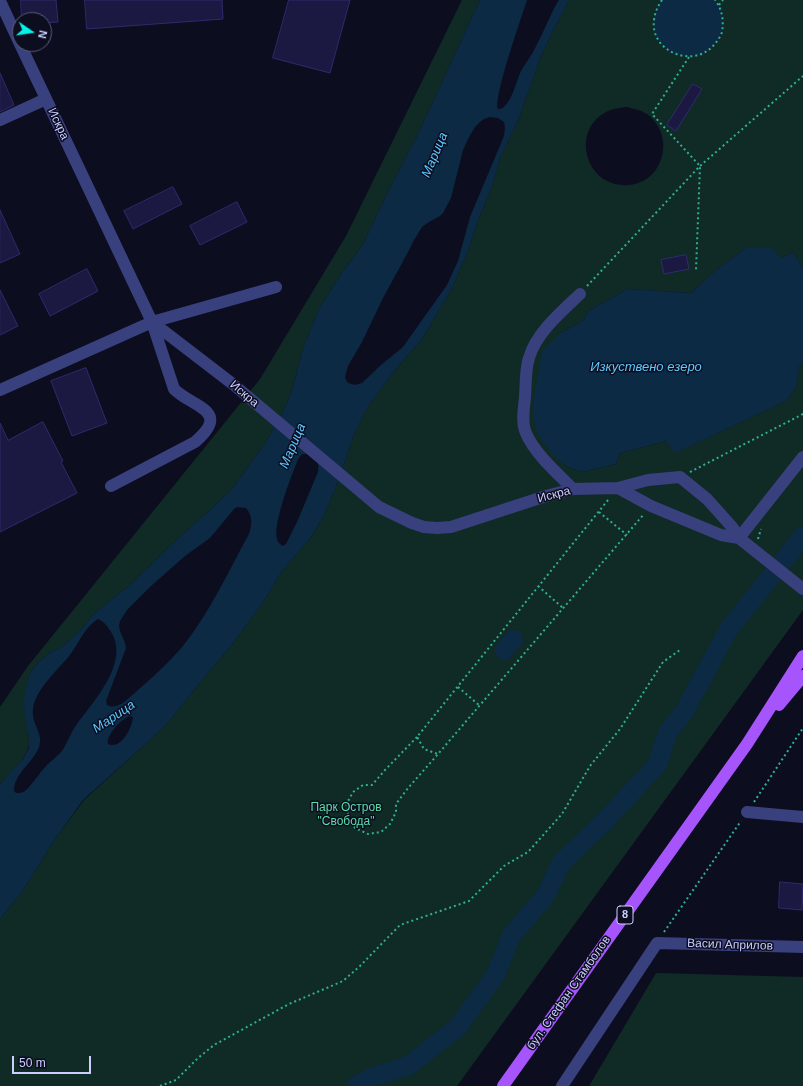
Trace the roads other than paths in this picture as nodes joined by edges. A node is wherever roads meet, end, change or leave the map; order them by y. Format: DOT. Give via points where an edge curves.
graph roads {
  1 [pos="0,1"];
  2 [pos="12,27"];
  3 [pos="24,52"];
  4 [pos="46,99"];
  5 [pos="0,120"];
  6 [pos="276,287"];
  7 [pos="580,294"];
  8 [pos="152,322"];
  9 [pos="0,390"];
  10 [pos="803,457"];
  11 [pos="111,486"];
  12 [pos="618,488"];
  13 [pos="573,490"];
  14 [pos="739,538"];
  15 [pos="803,589"];
  16 [pos="803,656"];
  17 [pos="803,676"];
  18 [pos="747,744"];
  19 [pos="747,812"];
  20 [pos="803,817"];
  21 [pos="803,947"];
  22 [pos="503,1086"];
  23 [pos="562,1086"];
  1 -- 2 [label="street, Искра"];
  3 -- 4 [label="street, Искра"];
  4 -- 5 [label="street"];
  4 -- 8 [label="street, Искра"];
  6 -- 8 [label="street"];
  7 -- 13 [label="street" via="536,341 529,357 526,374 523,419 525,432 532,444"];
  8 -- 9 [label="street"];
  8 -- 11 [label="street" via="174,389 202,407 209,415 210,424 205,434 195,442"];
  8 -- 13 [label="street, Искра" via="234,385 379,507 412,523 424,527 450,526"];
  10 -- 14 [label="street"];
  12 -- 13 [label="street, Искра"];
  12 -- 14 [label="street" via="651,506 721,535"];
  12 -- 14 [label="street, Искра" via="648,480 680,477 707,499"];
  14 -- 15 [label="street"];
  16 -- 18 [label="main road, бул. Стефан Стамболов / 8"];
  17 -- 18 [label="main road, бул. Стефан Стамболов / 8"];
  18 -- 22 [label="main road, бул. Стефан Стамболов / 8"];
  19 -- 20 [label="street"];
  21 -- 23 [label="street, Васил Априлов" via="657,943"];
}
